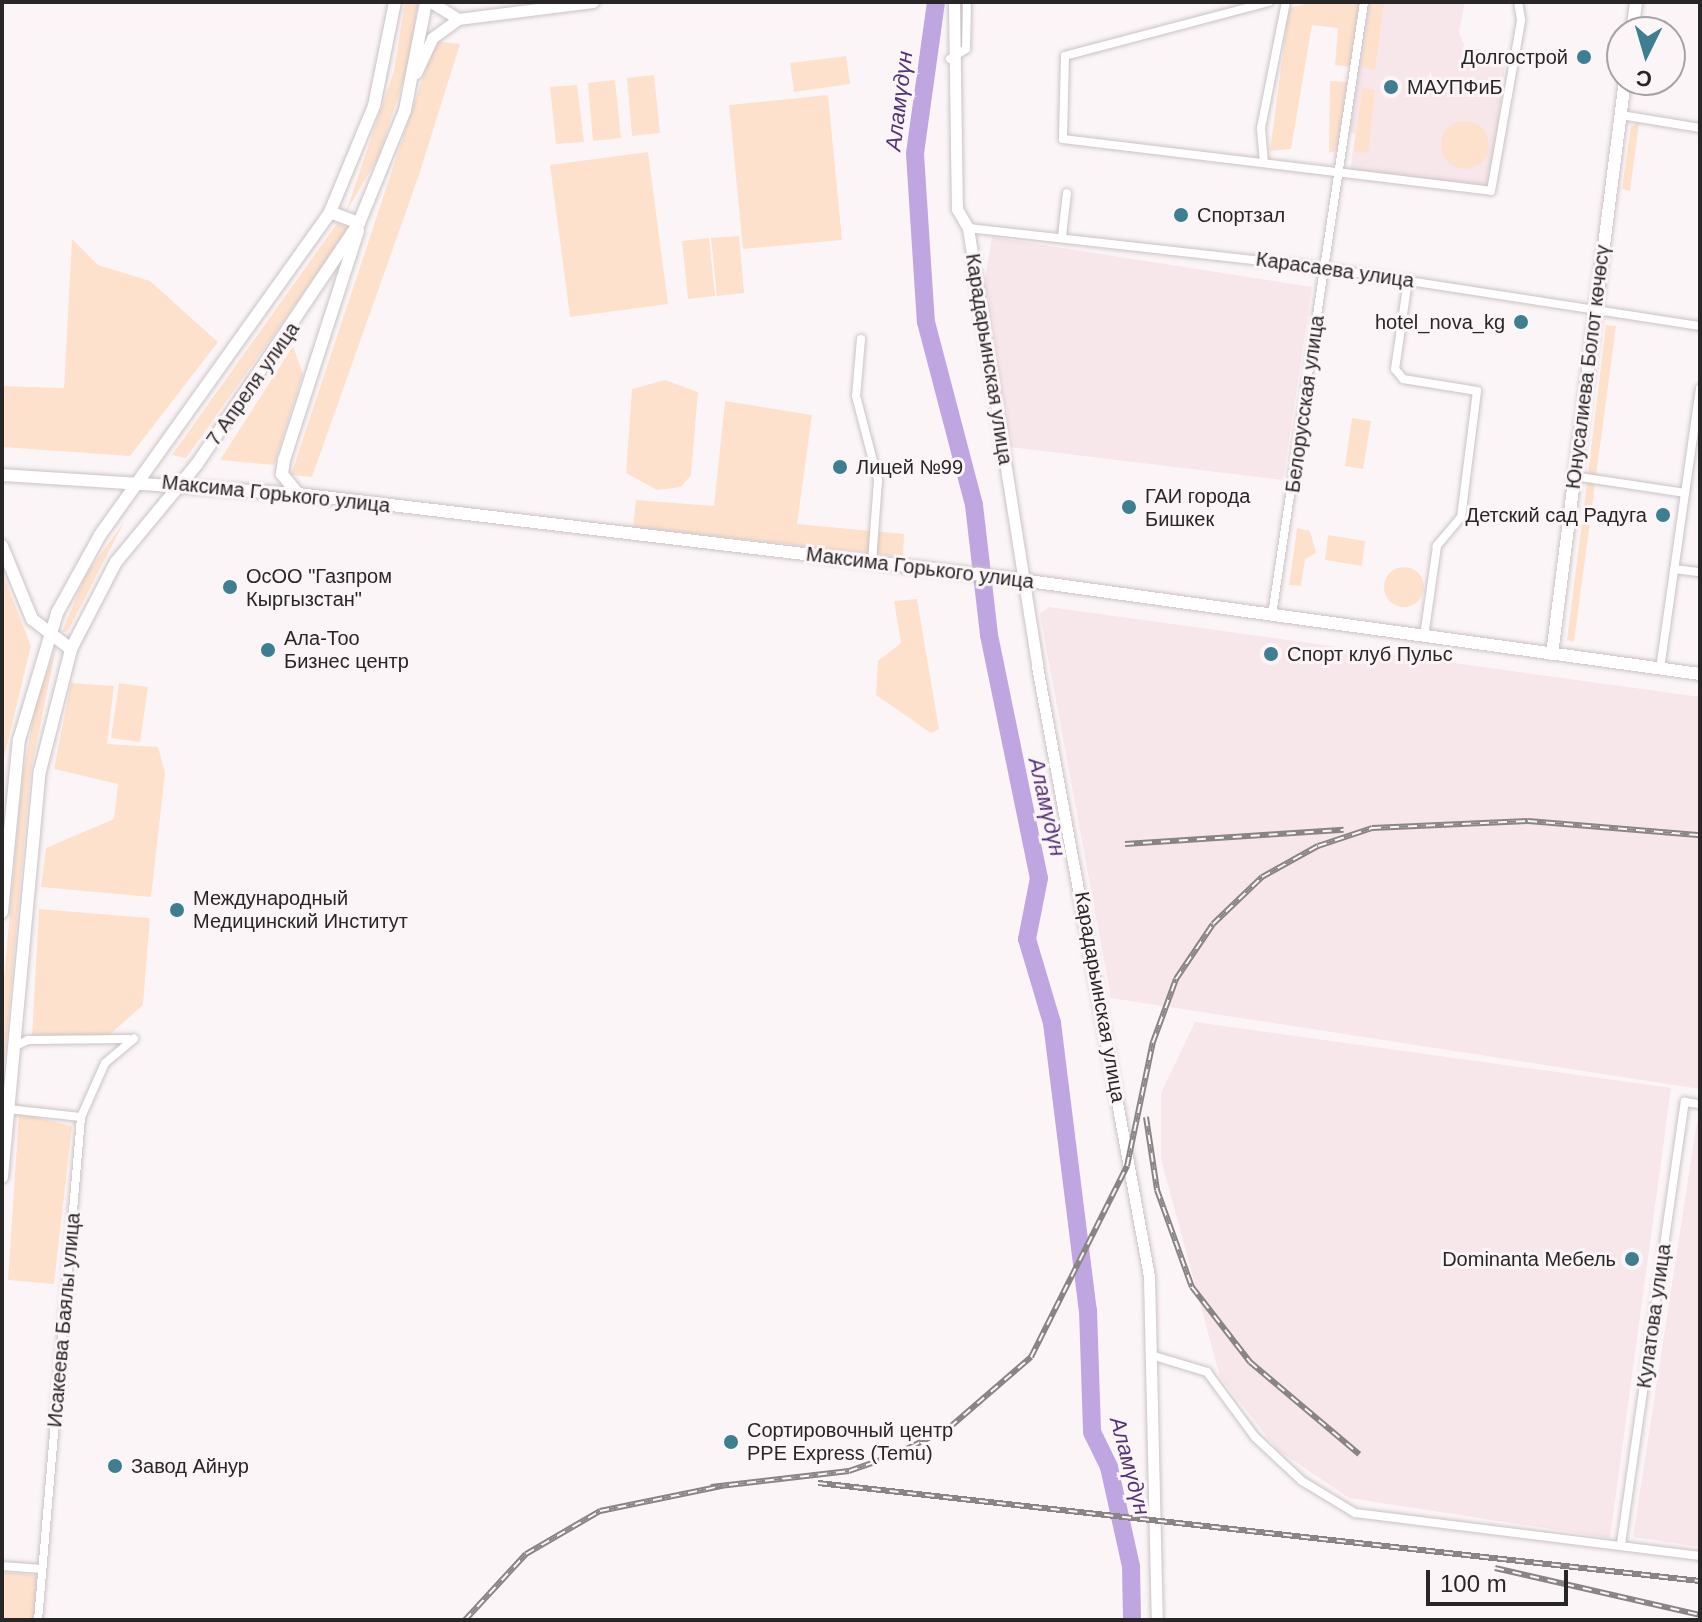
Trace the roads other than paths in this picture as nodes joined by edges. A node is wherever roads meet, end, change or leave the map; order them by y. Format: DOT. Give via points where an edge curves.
graph roads {
  1 [pos="395,2"];
  2 [pos="428,2"];
  3 [pos="593,2"];
  4 [pos="954,2"];
  5 [pos="967,2"];
  6 [pos="1269,2"];
  7 [pos="1286,2"];
  8 [pos="1364,2"];
  9 [pos="1518,2"];
  10 [pos="458,19"];
  11 [pos="950,59"];
  12 [pos="414,78"];
  13 [pos="1623,96"];
  14 [pos="1621,115"];
  15 [pos="1700,128"];
  16 [pos="1264,163"];
  17 [pos="1340,173"];
  18 [pos="1067,193"];
  19 [pos="330,212"];
  20 [pos="359,223"];
  21 [pos="968,228"];
  22 [pos="1062,236"];
  23 [pos="1325,268"];
  24 [pos="1408,280"];
  25 [pos="1596,310"];
  26 [pos="1700,326"];
  27 [pos="861,339"];
  28 [pos="1700,389"];
  29 [pos="1698,423"];
  30 [pos="2,475"];
  31 [pos="1573,476"];
  32 [pos="137,481"];
  33 [pos="176,484"];
  34 [pos="1685,493"];
  35 [pos="298,494"];
  36 [pos="2,546"];
  37 [pos="872,562"];
  38 [pos="1674,569"];
  39 [pos="1700,572"];
  40 [pos="1026,581"];
  41 [pos="1272,615"];
  42 [pos="1424,636"];
  43 [pos="47,637"];
  44 [pos="71,649"];
  45 [pos="1552,654"];
  46 [pos="1660,669"];
  47 [pos="1700,674"];
  48 [pos="2,912"];
  49 [pos="13,1047"];
  50 [pos="1700,1104"];
  51 [pos="5,1109"];
  52 [pos="81,1117"];
  53 [pos="2,1177"];
  54 [pos="1151,1355"];
  55 [pos="1621,1544"];
  56 [pos="1700,1556"];
  57 [pos="2,1566"];
  58 [pos="42,1569"];
  59 [pos="38,1620"];
  60 [pos="1157,1620"];
  1 -- 19 [label="main road, 7 Апреля улица" via="374,106"];
  2 -- 10 [label="street"];
  2 -- 12 [label="main road, 7 Апреля улица"];
  3 -- 10 [label="street"];
  4 -- 11 [label="street, Карадарьинская улица"];
  5 -- 11 [label="street" via="966,49"];
  6 -- 16 [label="street" via="1065,56 1063,139"];
  7 -- 16 [label="street" via="1262,118"];
  8 -- 17 [label="street, Белорусская улица"];
  9 -- 17 [label="street" via="1515,64 1491,191"];
  10 -- 12 [label="street" via="432,38"];
  11 -- 21 [label="street, Карадарьинская улица" via="957,209"];
  12 -- 20 [label="main road, 7 Апреля улица"];
  13 -- 14 [label="main road, Юнусалиева Болот көчөсү"];
  14 -- 15 [label="street"];
  14 -- 25 [label="main road, Юнусалиева Болот көчөсү"];
  16 -- 17 [label="street"];
  17 -- 23 [label="street, Белорусская улица"];
  18 -- 22 [label="street"];
  19 -- 20 [label="main road"];
  19 -- 32 [label="main road, 7 Апреля улица"];
  20 -- 33 [label="main road, 7 Апреля улица" via="197,464"];
  20 -- 35 [label="main road" via="284,460 282,474"];
  21 -- 22 [label="street, Карасаева улица"];
  21 -- 40 [label="street, Карадарьинская улица"];
  22 -- 23 [label="street, Карасаева улица"];
  23 -- 24 [label="street, Карасаева улица"];
  23 -- 41 [label="street, Белорусская улица"];
  24 -- 25 [label="street, Карасаева улица"];
  24 -- 42 [label="street" via="1395,369 1403,379 1477,391 1461,517 1437,546"];
  25 -- 26 [label="street, Карасаева улица"];
  25 -- 31 [label="main road, Юнусалиева Болот көчөсү"];
  27 -- 37 [label="street" via="856,396 878,480"];
  28 -- 29 [label="street"];
  29 -- 34 [label="street"];
  30 -- 32 [label="main road, Максима Горького улица"];
  31 -- 34 [label="street"];
  31 -- 45 [label="main road, Юнусалиева Болот көчөсү"];
  32 -- 33 [label="main road, Максима Горького улица"];
  32 -- 43 [label="main road, 7 Апреля улица" via="85,560"];
  33 -- 35 [label="main road, Максима Горького улица"];
  33 -- 44 [label="main road, 7 Апреля улица" via="116,562"];
  34 -- 38 [label="street"];
  35 -- 37 [label="main road, Максима Горького улица"];
  36 -- 43 [label="main road" via="32,619"];
  37 -- 40 [label="main road, Максима Горького улица"];
  38 -- 39 [label="street"];
  38 -- 46 [label="street"];
  40 -- 41 [label="main road, Максима Горького улица"];
  40 -- 54 [label="street, Карадарьинская улица" via="1149,1276"];
  41 -- 42 [label="main road, Максима Горького улица"];
  42 -- 45 [label="main road, Максима Горького улица"];
  43 -- 44 [label="main road"];
  43 -- 48 [label="main road, 7 Апреля улица" via="19,740"];
  44 -- 49 [label="main road, 7 Апреля улица" via="40,771"];
  45 -- 46 [label="main road, Максима Горького улица"];
  46 -- 47 [label="main road, Максима Горького улица"];
  49 -- 51 [label="main road, 7 Апреля улица"];
  49 -- 52 [label="street, Исакеева Баялы улица" via="28,1040 134,1039 105,1063"];
  50 -- 55 [label="street, Кулатова улица" via="1685,1102"];
  51 -- 52 [label="street"];
  51 -- 53 [label="main road, 7 Апреля улица"];
  52 -- 58 [label="street, Исакеева Баялы улица"];
  54 -- 55 [label="street" via="1207,1372 1255,1437 1302,1481 1355,1513 1415,1526"];
  54 -- 60 [label="street, Карадарьинская улица"];
  55 -- 56 [label="street"];
  57 -- 58 [label="street"];
  58 -- 59 [label="street, Исакеева Баялы улица"];
}
